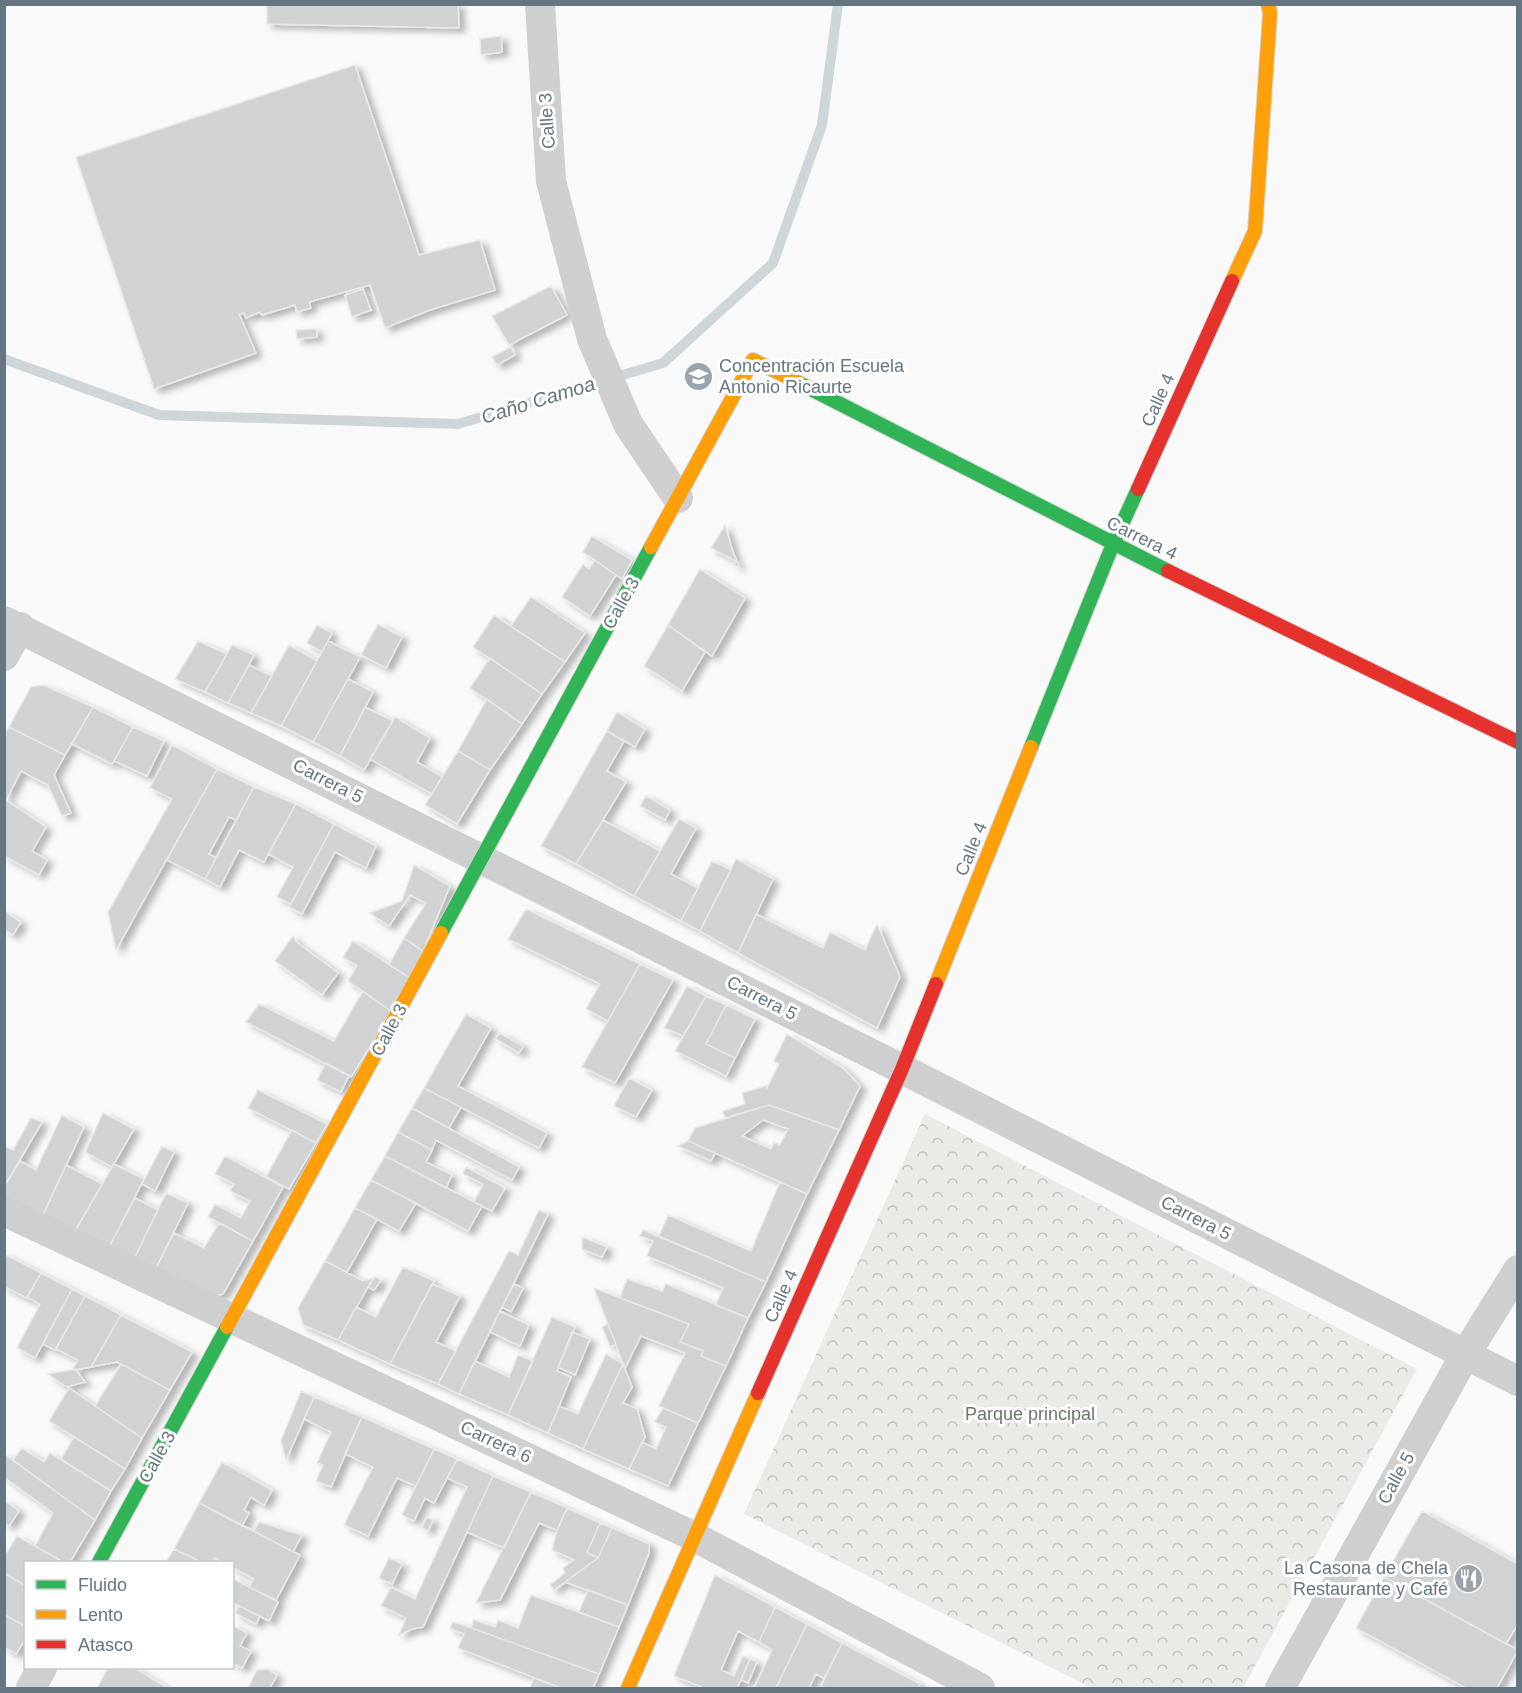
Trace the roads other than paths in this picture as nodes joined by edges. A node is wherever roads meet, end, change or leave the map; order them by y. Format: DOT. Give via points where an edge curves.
graph roads {
  1 [pos="540,4"];
  2 [pos="1268,4"];
  3 [pos="753,360"];
  4 [pos="678,498"];
  5 [pos="1113,544"];
  6 [pos="12,624"];
  7 [pos="4,656"];
  8 [pos="1518,742"];
  9 [pos="482,858"];
  10 [pos="902,1069"];
  11 [pos="4,1211"];
  12 [pos="1518,1270"];
  13 [pos="233,1317"];
  14 [pos="1465,1355"];
  15 [pos="1518,1381"];
  16 [pos="693,1536"];
  17 [pos="100,1561"];
  18 [pos="41,1669"];
  19 [pos="31,1689"];
  20 [pos="627,1689"];
  21 [pos="980,1689"];
  22 [pos="1280,1689"];
  1 -- 4 [label="street, Calle 3" via="551,181 592,339 628,424"];
  2 -- 5 [label="street, Calle 4" via="1255,231"];
  3 -- 4 [label="street, Calle 3"];
  3 -- 5 [label="street, Carrera 4"];
  4 -- 9 [label="street, Calle 3"];
  5 -- 8 [label="street, Carrera 4"];
  5 -- 10 [label="street, Calle 4"];
  6 -- 7 [label="street"];
  6 -- 9 [label="street, Carrera 5"];
  9 -- 10 [label="street, Carrera 5"];
  9 -- 13 [label="street, Calle 3"];
  10 -- 14 [label="street, Carrera 5"];
  10 -- 16 [label="street, Calle 4"];
  11 -- 13 [label="street, Carrera 6"];
  12 -- 14 [label="street, Calle 5"];
  13 -- 16 [label="street, Carrera 6"];
  13 -- 17 [label="street, Calle 3"];
  14 -- 15 [label="street, Carrera 5"];
  14 -- 22 [label="street, Calle 5"];
  16 -- 20 [label="street, Calle 4"];
  16 -- 21 [label="street, Carrera 6"];
  18 -- 19 [label="street"];
}
